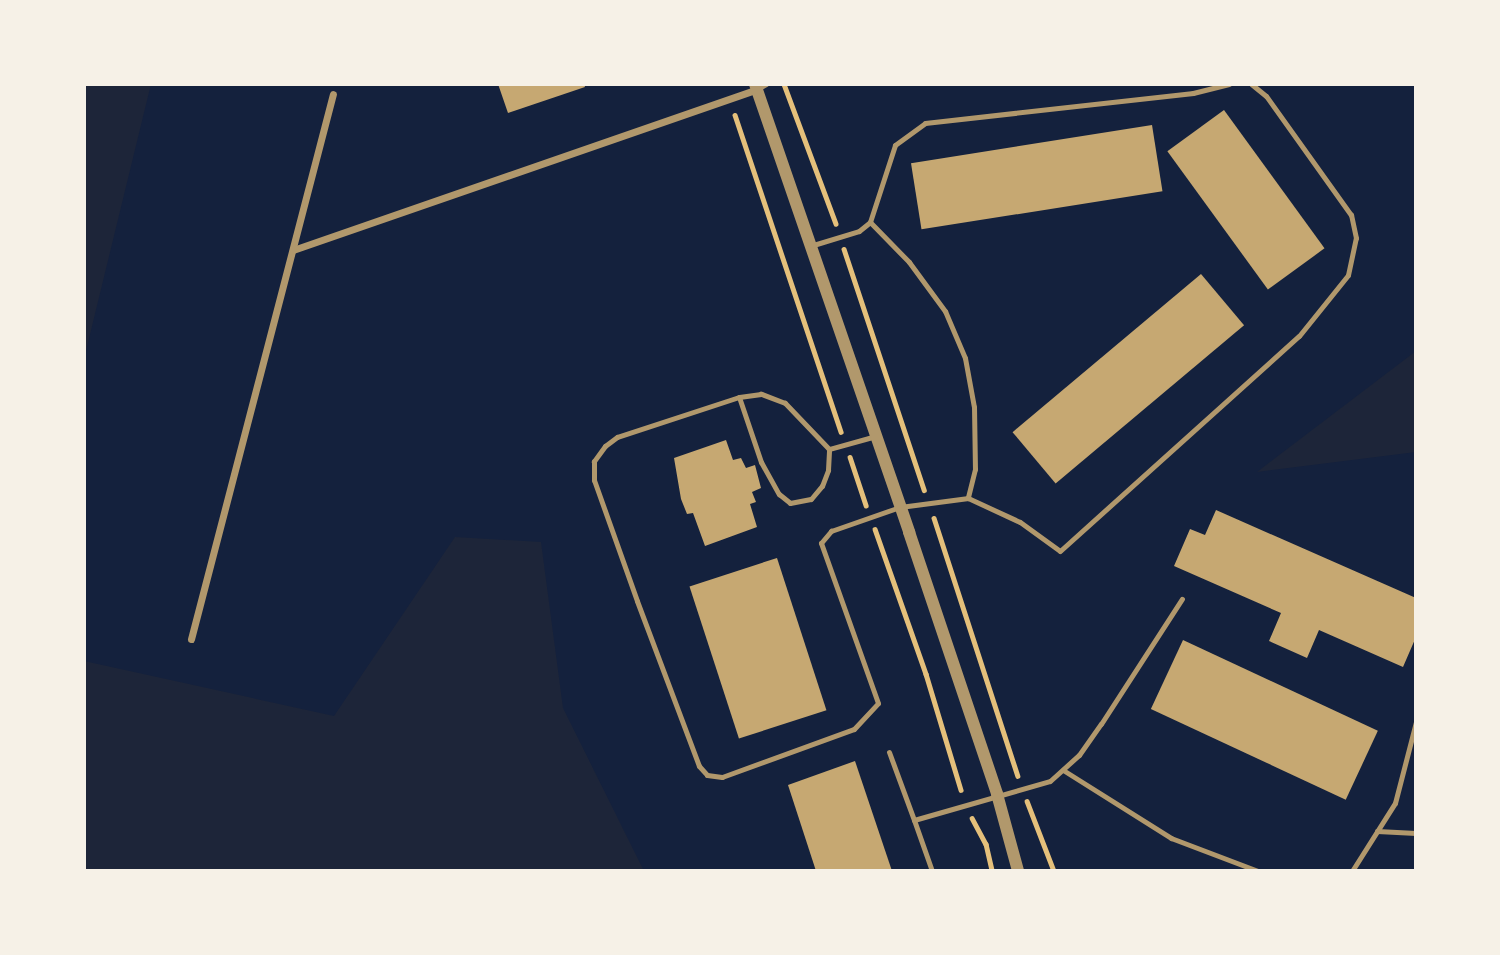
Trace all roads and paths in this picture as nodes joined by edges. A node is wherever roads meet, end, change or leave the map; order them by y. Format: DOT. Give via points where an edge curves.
graph roads {
  1 [pos="784,84"];
  2 [pos="1228,84"];
  3 [pos="1251,84"];
  4 [pos="759,86"];
  5 [pos="333,94"];
  6 [pos="870,222"];
  7 [pos="840,236"];
  8 [pos="810,246"];
  9 [pos="293,250"];
  10 [pos="739,397"];
  11 [pos="876,436"];
  12 [pos="829,449"];
  13 [pos="968,498"];
  14 [pos="930,505"];
  15 [pos="901,507"];
  16 [pos="1182,599"];
  17 [pos="191,639"];
  18 [pos="1416,722"];
  19 [pos="889,752"];
  20 [pos="1063,770"];
  21 [pos="1023,788"];
  22 [pos="997,794"];
  23 [pos="965,803"];
  24 [pos="914,820"];
  25 [pos="1377,831"];
  26 [pos="1416,833"];
  27 [pos="932,871"];
  28 [pos="992,871"];
  29 [pos="1018,871"];
  30 [pos="1054,871"];
  31 [pos="1258,871"];
  32 [pos="1352,871"];
  1 -- 7 [label="path"];
  2 -- 6 [label="lane" via="1193,93 925,123 894,145"];
  3 -- 13 [label="lane" via="1266,96 1351,215 1356,237 1348,275 1299,336 1060,551 1020,522"];
  4 -- 8 [label="street"];
  4 -- 9 [label="street"];
  5 -- 9 [label="street"];
  6 -- 7 [label="lane" via="859,231"];
  6 -- 13 [label="lane" via="909,262 944,311 965,358 974,407 975,469"];
  7 -- 8 [label="lane"];
  7 -- 14 [label="path"];
  8 -- 11 [label="street"];
  9 -- 17 [label="street"];
  10 -- 12 [label="lane" via="761,394 786,403"];
  10 -- 12 [label="lane" via="761,462 779,494 790,503 811,499 822,486"];
  10 -- 15 [label="lane" via="617,437 594,461 594,480 633,589 699,766 707,775 722,777 854,729 868,718 878,703 821,543 831,531"];
  11 -- 12 [label="lane"];
  11 -- 15 [label="street"];
  13 -- 14 [label="lane"];
  14 -- 15 [label="lane"];
  14 -- 21 [label="path"];
  15 -- 22 [label="street"];
  16 -- 20 [label="lane" via="1101,724"];
  18 -- 25 [label="lane" via="1395,803"];
  19 -- 24 [label="lane"];
  20 -- 21 [label="lane" via="1050,781"];
  20 -- 31 [label="lane" via="1171,838"];
  21 -- 22 [label="lane"];
  21 -- 30 [label="path"];
  22 -- 23 [label="lane"];
  22 -- 29 [label="street"];
  23 -- 24 [label="lane"];
  23 -- 28 [label="path" via="986,844"];
  24 -- 27 [label="lane"];
  25 -- 26 [label="lane"];
  25 -- 32 [label="lane"];
}
